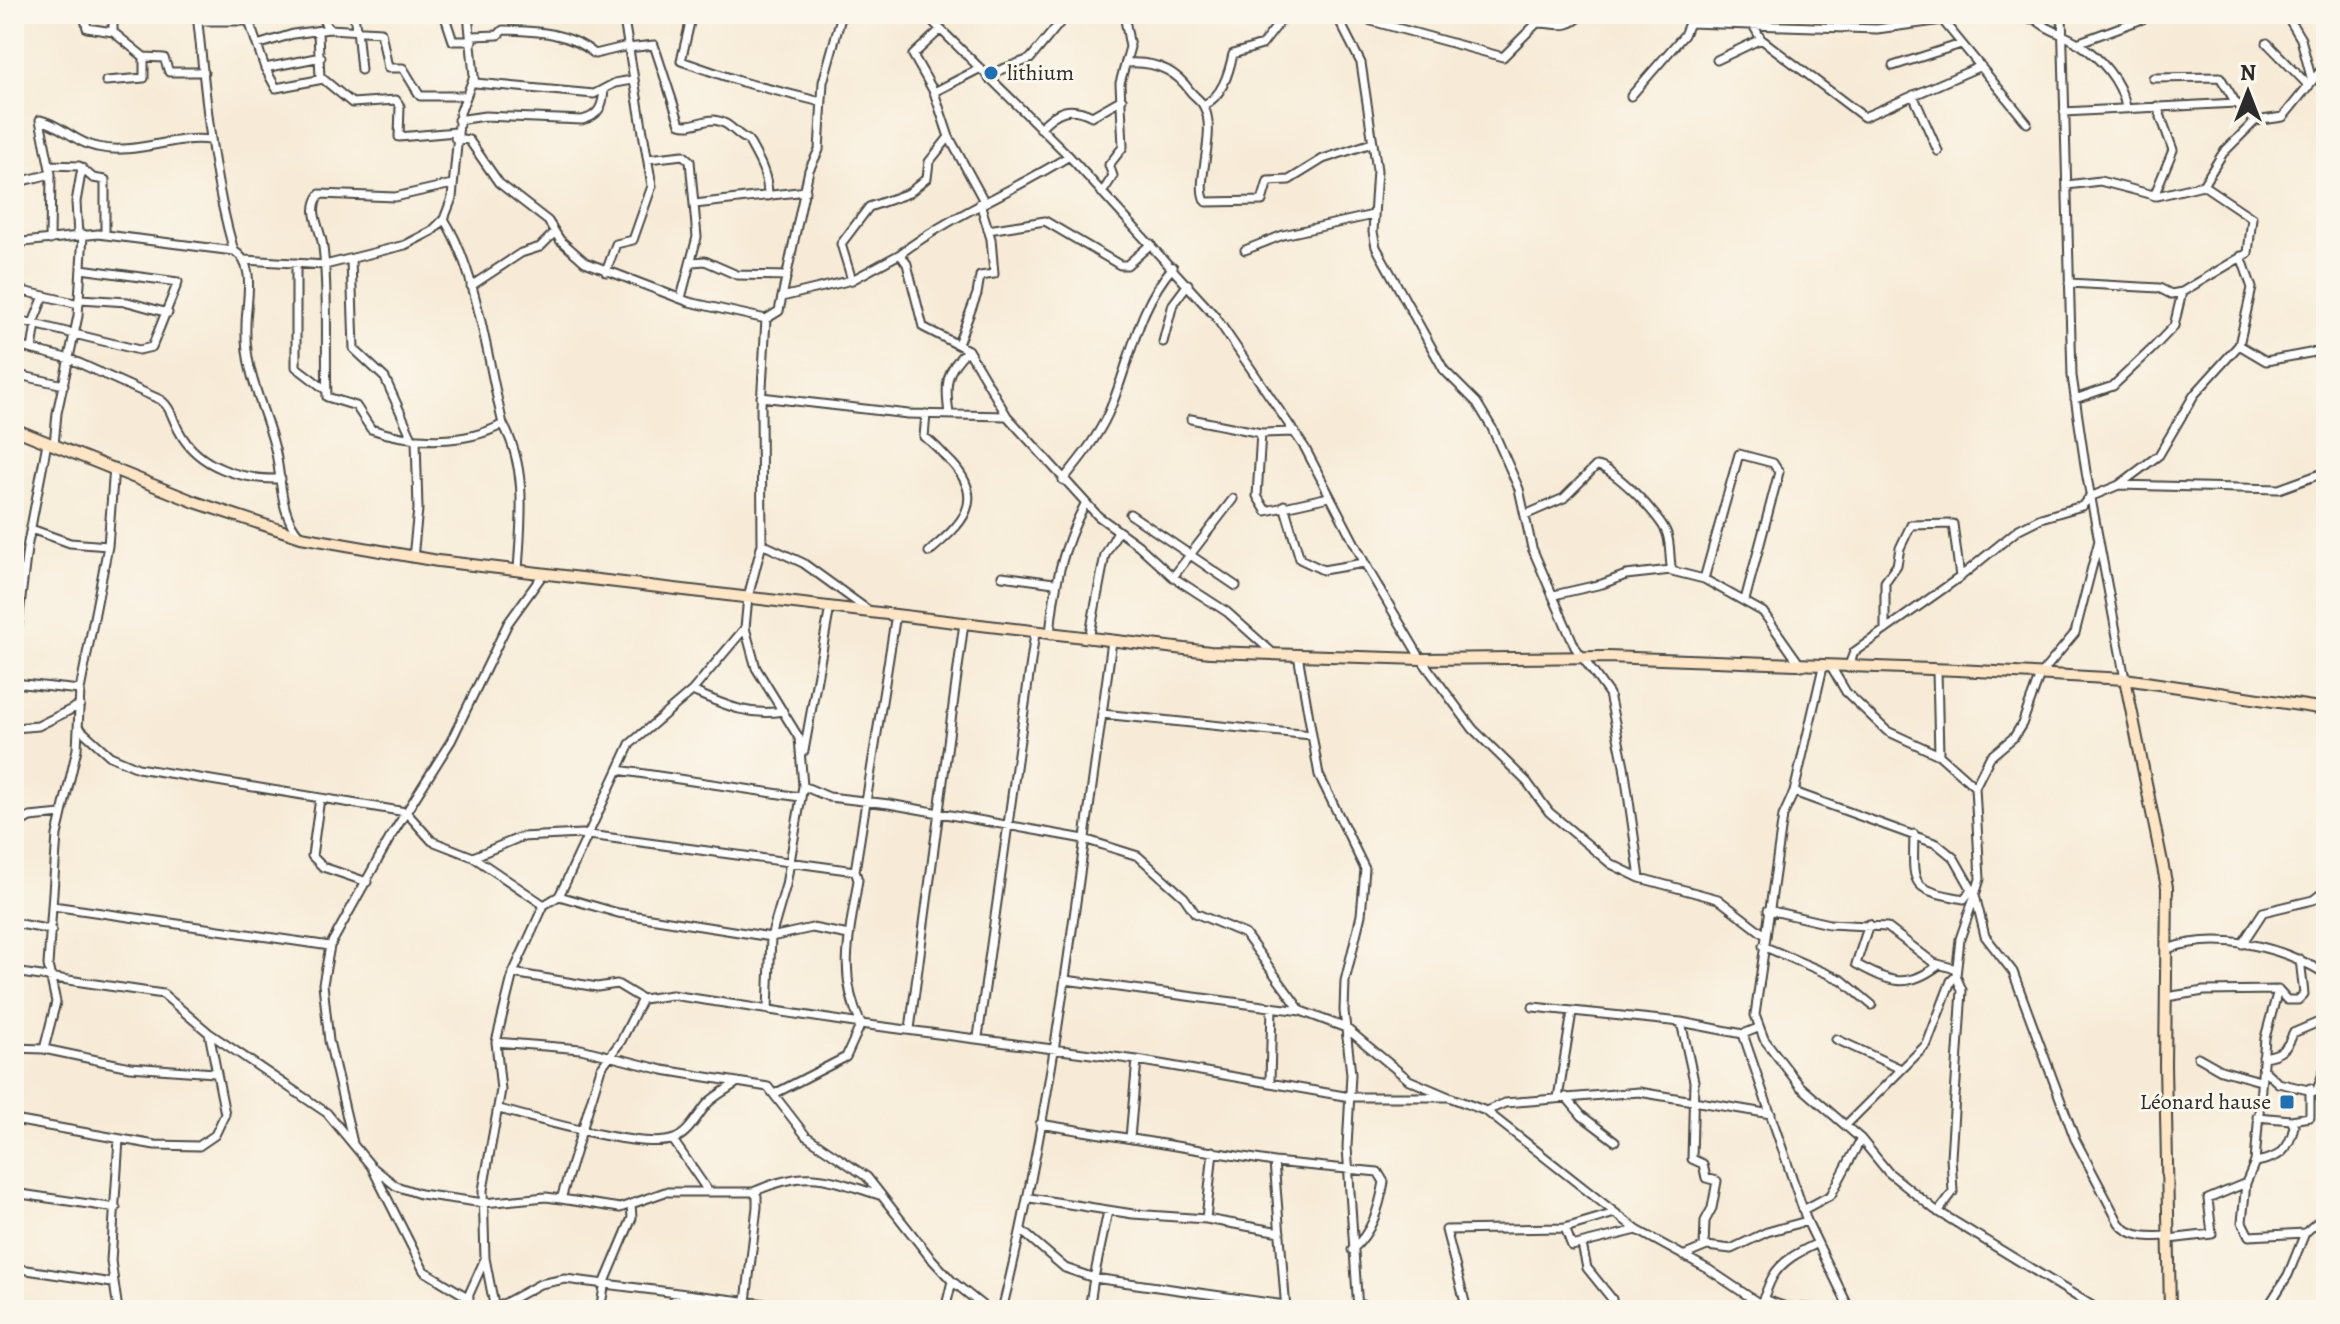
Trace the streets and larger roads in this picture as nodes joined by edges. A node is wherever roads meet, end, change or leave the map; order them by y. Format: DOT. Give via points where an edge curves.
graph roads {
  1 [pos="84,14"];
  2 [pos="113,14"];
  3 [pos="258,14"];
  4 [pos="319,14"];
  5 [pos="354,14"];
  6 [pos="444,14"];
  7 [pos="468,14"];
  8 [pos="623,14"];
  9 [pos="692,14"];
  10 [pos="842,14"];
  11 [pos="925,14"];
  12 [pos="1067,14"];
  13 [pos="1124,14"];
  14 [pos="1286,14"];
  15 [pos="1336,14"];
  16 [pos="1346,14"];
  17 [pos="1583,14"];
  18 [pos="2062,14"];
  19 [pos="2156,14"];
  20 [pos="2286,14"];
  21 [pos="1940,16"];
  22 [pos="198,17"];
  23 [pos="2032,17"];
  24 [pos="1688,18"];
  25 [pos="249,21"];
  26 [pos="1753,25"];
  27 [pos="329,29"];
  28 [pos="356,29"];
  29 [pos="940,30"];
  30 [pos="113,32"];
  31 [pos="318,32"];
  32 [pos="2061,37"];
  33 [pos="472,38"];
  34 [pos="1761,39"];
  35 [pos="2077,43"];
  36 [pos="2267,43"];
  37 [pos="1961,44"];
  38 [pos="257,45"];
  39 [pos="628,47"];
  40 [pos="144,57"];
  41 [pos="321,57"];
  42 [pos="1717,60"];
  43 [pos="1126,63"];
  44 [pos="2326,64"];
  45 [pos="1893,66"];
  46 [pos="1981,66"];
  47 [pos="265,68"];
  48 [pos="979,69"];
  49 [pos="361,70"];
  50 [pos="204,72"];
  51 [pos="474,76"];
  52 [pos="2153,78"];
  53 [pos="320,79"];
  54 [pos="989,79"];
  55 [pos="632,80"];
  56 [pos="106,81"];
  57 [pos="2310,84"];
  58 [pos="604,89"];
  59 [pos="934,92"];
  60 [pos="1913,95"];
  61 [pos="465,96"];
  62 [pos="1631,96"];
  63 [pos="1122,99"];
  64 [pos="821,102"];
  65 [pos="2236,103"];
  66 [pos="1203,105"];
  67 [pos="2157,106"];
  68 [pos="2126,107"];
  69 [pos="2064,112"];
  70 [pos="458,120"];
  71 [pos="2255,121"];
  72 [pos="2027,123"];
  73 [pos="1040,128"];
  74 [pos="456,135"];
  75 [pos="949,137"];
  76 [pos="210,140"];
  77 [pos="1372,143"];
  78 [pos="1938,151"];
  79 [pos="1069,156"];
  80 [pos="648,159"];
  81 [pos="50,165"];
  82 [pos="82,168"];
  83 [pos="51,174"];
  84 [pos="14,183"];
  85 [pos="452,184"];
  86 [pos="2067,185"];
  87 [pos="2203,185"];
  88 [pos="806,191"];
  89 [pos="1102,193"];
  90 [pos="768,196"];
  91 [pos="2154,196"];
  92 [pos="982,202"];
  93 [pos="695,204"];
  94 [pos="1373,215"];
  95 [pos="444,219"];
  96 [pos="988,230"];
  97 [pos="555,232"];
  98 [pos="81,234"];
  99 [pos="105,235"];
  100 [pos="50,240"];
  101 [pos="14,243"];
  102 [pos="1151,244"];
  103 [pos="1245,250"];
  104 [pos="234,251"];
  105 [pos="900,254"];
  106 [pos="2241,256"];
  107 [pos="351,259"];
  108 [pos="245,260"];
  109 [pos="692,262"];
  110 [pos="296,263"];
  111 [pos="325,265"];
  112 [pos="1173,267"];
  113 [pos="81,269"];
  114 [pos="606,272"];
  115 [pos="787,276"];
  116 [pos="852,280"];
  117 [pos="2069,283"];
  118 [pos="1188,284"];
  119 [pos="471,286"];
  120 [pos="14,289"];
  121 [pos="2182,292"];
  122 [pos="44,296"];
  123 [pos="782,297"];
  124 [pos="681,298"];
  125 [pos="80,301"];
  126 [pos="168,313"];
  127 [pos="14,319"];
  128 [pos="766,319"];
  129 [pos="34,324"];
  130 [pos="75,332"];
  131 [pos="1163,342"];
  132 [pos="958,344"];
  133 [pos="14,345"];
  134 [pos="2239,345"];
  135 [pos="32,349"];
  136 [pos="968,350"];
  137 [pos="2326,350"];
  138 [pos="70,359"];
  139 [pos="14,374"];
  140 [pos="64,385"];
  141 [pos="326,390"];
  142 [pos="761,397"];
  143 [pos="2075,399"];
  144 [pos="926,414"];
  145 [pos="949,414"];
  146 [pos="1007,416"];
  147 [pos="1191,419"];
  148 [pos="503,424"];
  149 [pos="14,429"];
  150 [pos="1295,432"];
  151 [pos="1261,433"];
  152 [pos="414,438"];
  153 [pos="50,444"];
  154 [pos="114,467"];
  155 [pos="2326,472"];
  156 [pos="281,479"];
  157 [pos="1063,480"];
  158 [pos="2119,485"];
  159 [pos="1329,497"];
  160 [pos="2090,497"];
  161 [pos="1233,499"];
  162 [pos="1085,504"];
  163 [pos="1284,505"];
  164 [pos="1130,514"];
  165 [pos="1525,515"];
  166 [pos="31,529"];
  167 [pos="1118,531"];
  168 [pos="301,537"];
  169 [pos="2099,540"];
  170 [pos="762,544"];
  171 [pos="108,546"];
  172 [pos="929,552"];
  173 [pos="1189,556"];
  174 [pos="413,558"];
  175 [pos="1364,563"];
  176 [pos="518,570"];
  177 [pos="1671,570"];
  178 [pos="544,573"];
  179 [pos="1002,576"];
  180 [pos="1173,577"];
  181 [pos="1960,577"];
  182 [pos="1704,579"];
  183 [pos="1054,583"];
  184 [pos="1236,586"];
  185 [pos="1554,595"];
  186 [pos="748,597"];
  187 [pos="1745,600"];
  188 [pos="830,607"];
  189 [pos="870,611"];
  190 [pos="17,612"];
  191 [pos="896,614"];
  192 [pos="964,623"];
  193 [pos="745,628"];
  194 [pos="1885,630"];
  195 [pos="1035,633"];
  196 [pos="1050,635"];
  197 [pos="1089,639"];
  198 [pos="1112,641"];
  199 [pos="1274,654"];
  200 [pos="1298,655"];
  201 [pos="14,656"];
  202 [pos="1581,657"];
  203 [pos="1421,659"];
  204 [pos="1801,666"];
  205 [pos="1827,667"];
  206 [pos="1848,668"];
  207 [pos="1937,670"];
  208 [pos="2040,675"];
  209 [pos="2125,679"];
  210 [pos="14,683"];
  211 [pos="80,690"];
  212 [pos="692,691"];
  213 [pos="80,705"];
  214 [pos="2326,709"];
  215 [pos="783,711"];
  216 [pos="1102,714"];
  217 [pos="14,728"];
  218 [pos="79,728"];
  219 [pos="1311,735"];
  220 [pos="803,755"];
  221 [pos="1939,755"];
  222 [pos="618,770"];
  223 [pos="803,786"];
  224 [pos="1975,787"];
  225 [pos="1794,792"];
  226 [pos="800,797"];
  227 [pos="320,798"];
  228 [pos="866,800"];
  229 [pos="406,812"];
  230 [pos="941,813"];
  231 [pos="61,814"];
  232 [pos="1009,825"];
  233 [pos="14,826"];
  234 [pos="1914,834"];
  235 [pos="589,835"];
  236 [pos="1084,839"];
  237 [pos="473,857"];
  238 [pos="789,864"];
  239 [pos="855,871"];
  240 [pos="1640,878"];
  241 [pos="367,882"];
  242 [pos="2326,890"];
  243 [pos="1974,892"];
  244 [pos="559,896"];
  245 [pos="544,905"];
  246 [pos="53,906"];
  247 [pos="1768,910"];
  248 [pos="14,923"];
  249 [pos="1869,924"];
  250 [pos="52,930"];
  251 [pos="849,935"];
  252 [pos="1765,935"];
  253 [pos="771,937"];
  254 [pos="2242,944"];
  255 [pos="330,946"];
  256 [pos="1763,946"];
  257 [pos="2167,949"];
  258 [pos="2300,959"];
  259 [pos="1939,965"];
  260 [pos="14,972"];
  261 [pos="1956,972"];
  262 [pos="513,973"];
  263 [pos="2326,974"];
  264 [pos="51,975"];
  265 [pos="1065,980"];
  266 [pos="2278,990"];
  267 [pos="2166,997"];
  268 [pos="642,999"];
  269 [pos="1872,1005"];
  270 [pos="1272,1007"];
  271 [pos="1533,1007"];
  272 [pos="768,1009"];
  273 [pos="1301,1011"];
  274 [pos="1572,1012"];
  275 [pos="2326,1019"];
  276 [pos="1681,1022"];
  277 [pos="861,1024"];
  278 [pos="1346,1028"];
  279 [pos="1758,1028"];
  280 [pos="910,1029"];
  281 [pos="209,1033"];
  282 [pos="1743,1034"];
  283 [pos="978,1037"];
  284 [pos="1836,1039"];
  285 [pos="496,1042"];
  286 [pos="14,1048"];
  287 [pos="1055,1048"];
  288 [pos="44,1049"];
  289 [pos="606,1057"];
  290 [pos="2198,1057"];
  291 [pos="2263,1057"];
  292 [pos="1137,1060"];
  293 [pos="2326,1065"];
  294 [pos="2262,1068"];
  295 [pos="1901,1069"];
  296 [pos="215,1073"];
  297 [pos="1270,1081"];
  298 [pos="2260,1081"];
  299 [pos="738,1082"];
  300 [pos="2314,1089"];
  301 [pos="776,1093"];
  302 [pos="2326,1094"];
  303 [pos="1350,1097"];
  304 [pos="1449,1097"];
  305 [pos="1562,1097"];
  306 [pos="1695,1103"];
  307 [pos="499,1109"];
  308 [pos="1486,1111"];
  309 [pos="1771,1114"];
  310 [pos="2257,1117"];
  311 [pos="14,1120"];
  312 [pos="2291,1120"];
  313 [pos="1040,1124"];
  314 [pos="1846,1125"];
  315 [pos="581,1130"];
  316 [pos="1130,1138"];
  317 [pos="119,1139"];
  318 [pos="1861,1139"];
  319 [pos="673,1140"];
  320 [pos="1615,1141"];
  321 [pos="354,1145"];
  322 [pos="1213,1151"];
  323 [pos="1274,1162"];
  324 [pos="2255,1162"];
  325 [pos="371,1166"];
  326 [pos="1349,1167"];
  327 [pos="2246,1183"];
  328 [pos="708,1191"];
  329 [pos="753,1192"];
  330 [pos="14,1193"];
  331 [pos="879,1195"];
  332 [pos="1030,1198"];
  333 [pos="561,1199"];
  334 [pos="484,1203"];
  335 [pos="631,1204"];
  336 [pos="116,1208"];
  337 [pos="1803,1210"];
  338 [pos="1108,1211"];
  339 [pos="1938,1212"];
  340 [pos="1615,1213"];
  341 [pos="2326,1214"];
  342 [pos="1206,1219"];
  343 [pos="1807,1221"];
  344 [pos="1565,1228"];
  345 [pos="1637,1230"];
  346 [pos="1022,1231"];
  347 [pos="1280,1232"];
  348 [pos="2305,1233"];
  349 [pos="2169,1237"];
  350 [pos="1816,1244"];
  351 [pos="1582,1245"];
  352 [pos="1704,1247"];
  353 [pos="1352,1250"];
  354 [pos="1683,1256"];
  355 [pos="485,1258"];
  356 [pos="14,1268"];
  357 [pos="1094,1278"];
  358 [pos="952,1281"];
  359 [pos="605,1282"];
  360 [pos="112,1283"];
  361 [pos="679,1294"];
  362 [pos="469,1298"];
  363 [pos="746,1302"];
  364 [pos="1760,1305"];
  365 [pos="1285,1307"];
  366 [pos="1358,1307"];
  367 [pos="494,1309"];
  368 [pos="118,1310"];
  369 [pos="462,1310"];
  370 [pos="600,1310"];
  371 [pos="667,1310"];
  372 [pos="814,1310"];
  373 [pos="945,1310"];
  374 [pos="988,1310"];
  375 [pos="1002,1310"];
  376 [pos="1089,1310"];
  377 [pos="1373,1310"];
  378 [pos="1467,1310"];
  379 [pos="1612,1310"];
  380 [pos="1839,1310"];
  381 [pos="1850,1310"];
  382 [pos="2099,1310"];
  383 [pos="2170,1310"];
  384 [pos="2266,1310"];
  1 -- 30 [label="street" via="87,28"];
  2 -- 30 [label="street"];
  3 -- 25 [label="street"];
  4 -- 27 [label="street"];
  5 -- 28 [label="street"];
  6 -- 33 [label="street" via="453,41"];
  7 -- 33 [label="street"];
  8 -- 39 [label="street"];
  9 -- 64 [label="street" via="681,61"];
  10 -- 64 [label="street"];
  11 -- 29 [label="street"];
  12 -- 54 [label="street" via="1030,59"];
  13 -- 43 [label="street" via="1130,47"];
  14 -- 66 [label="street" via="1262,45 1233,54 1228,77"];
  15 -- 77 [label="street" via="1361,63"];
  16 -- 17 [label="street" via="1503,57 1537,23 1569,25"];
  18 -- 32 [label="street"];
  19 -- 35 [label="street"];
  20 -- 57 [label="street" via="2301,39"];
  21 -- 23 [label="street"];
  21 -- 26 [label="street" via="1885,29"];
  21 -- 37 [label="street"];
  22 -- 25 [label="street"];
  22 -- 50 [label="street"];
  23 -- 32 [label="street"];
  24 -- 26 [label="street"];
  24 -- 62 [label="street" via="1684,35"];
  25 -- 38 [label="street"];
  26 -- 34 [label="street"];
  27 -- 28 [label="street"];
  27 -- 31 [label="street"];
  28 -- 49 [label="street"];
  28 -- 61 [label="street" via="381,32 388,68 403,68 420,96"];
  29 -- 48 [label="street"];
  29 -- 59 [label="street" via="913,55"];
  30 -- 40 [label="street"];
  31 -- 38 [label="street"];
  31 -- 41 [label="street"];
  32 -- 35 [label="street"];
  32 -- 69 [label="street"];
  33 -- 39 [label="street" via="503,30 553,32 595,54"];
  33 -- 51 [label="street"];
  34 -- 42 [label="street"];
  34 -- 60 [label="street" via="1861,116"];
  35 -- 68 [label="street" via="2118,81"];
  36 -- 57 [label="street"];
  37 -- 45 [label="street"];
  37 -- 46 [label="street"];
  38 -- 47 [label="street"];
  39 -- 55 [label="street"];
  39 -- 90 [label="street" via="654,45 680,124 714,120 748,140 767,173"];
  40 -- 50 [label="street" via="164,58 169,72"];
  40 -- 56 [label="street" via="144,78"];
  41 -- 47 [label="street"];
  41 -- 53 [label="street"];
  43 -- 63 [label="street"];
  43 -- 66 [label="street" via="1153,64 1178,76"];
  44 -- 57 [label="street"];
  46 -- 60 [label="street"];
  46 -- 72 [label="street"];
  47 -- 53 [label="street" via="276,88"];
  48 -- 54 [label="street"];
  48 -- 59 [label="street"];
  50 -- 76 [label="street"];
  51 -- 58 [label="street" via="475,83 594,94"];
  51 -- 61 [label="street"];
  52 -- 65 [label="street" via="2216,76"];
  53 -- 74 [label="street" via="352,103 396,100 399,137"];
  54 -- 73 [label="street"];
  55 -- 58 [label="street"];
  55 -- 80 [label="street"];
  57 -- 71 [label="street" via="2283,117"];
  58 -- 70 [label="street" via="603,104 582,120"];
  59 -- 75 [label="street"];
  60 -- 78 [label="street"];
  61 -- 70 [label="street"];
  63 -- 73 [label="street" via="1092,116 1081,109 1061,110"];
  63 -- 89 [label="street" via="1123,147 1109,165 1113,176"];
  64 -- 88 [label="street" via="819,150"];
  65 -- 67 [label="street"];
  65 -- 71 [label="street"];
  66 -- 77 [label="street" via="1210,133 1202,198 1211,203 1262,201 1268,181 1289,180 1323,159"];
  67 -- 68 [label="street"];
  67 -- 91 [label="street" via="2173,150"];
  68 -- 69 [label="street"];
  69 -- 86 [label="street"];
  70 -- 74 [label="street"];
  71 -- 87 [label="street" via="2223,153"];
  73 -- 79 [label="street"];
  74 -- 85 [label="street"];
  74 -- 97 [label="street" via="469,140 501,186"];
  75 -- 92 [label="street"];
  75 -- 116 [label="street" via="927,166 927,178 909,193 869,207 841,244"];
  76 -- 81 [label="street" via="191,137 104,148 41,119"];
  76 -- 104 [label="street"];
  77 -- 94 [label="street" via="1377,173"];
  79 -- 89 [label="street"];
  79 -- 92 [label="street"];
  80 -- 93 [label="street" via="689,158"];
  80 -- 114 [label="street" via="651,191 633,240 616,244"];
  81 -- 82 [label="street"];
  81 -- 83 [label="street"];
  82 -- 98 [label="street" via="76,202"];
  82 -- 99 [label="street" via="105,180"];
  83 -- 84 [label="street"];
  83 -- 100 [label="street"];
  85 -- 95 [label="street"];
  85 -- 111 [label="street" via="390,197 320,194 314,210"];
  86 -- 91 [label="street" via="2100,181"];
  86 -- 117 [label="street"];
  87 -- 91 [label="street"];
  87 -- 106 [label="street" via="2252,218 2249,252"];
  88 -- 90 [label="street"];
  88 -- 115 [label="street"];
  89 -- 102 [label="street"];
  90 -- 93 [label="street"];
  92 -- 96 [label="street"];
  92 -- 105 [label="street"];
  93 -- 109 [label="street"];
  94 -- 103 [label="street" via="1307,228"];
  94 -- 165 [label="street" via="1381,260 1444,370 1485,415 1519,489"];
  95 -- 107 [label="street" via="405,245"];
  95 -- 119 [label="street"];
  96 -- 102 [label="street" via="1045,221 1120,265"];
  96 -- 132 [label="street" via="994,275 980,276"];
  97 -- 114 [label="street" via="574,255"];
  97 -- 119 [label="street" via="540,247 521,253"];
  98 -- 99 [label="street"];
  98 -- 100 [label="street"];
  98 -- 113 [label="street"];
  99 -- 104 [label="street"];
  100 -- 101 [label="street"];
  102 -- 112 [label="street"];
  104 -- 108 [label="street"];
  105 -- 116 [label="street"];
  105 -- 132 [label="street" via="923,327"];
  106 -- 121 [label="street"];
  106 -- 134 [label="street" via="2252,288"];
  107 -- 111 [label="street"];
  107 -- 152 [label="street" via="354,349 385,378"];
  108 -- 110 [label="street"];
  108 -- 156 [label="street" via="252,385 276,449"];
  109 -- 115 [label="street" via="705,261 737,275"];
  109 -- 124 [label="street"];
  110 -- 111 [label="street"];
  110 -- 141 [label="street" via="296,367"];
  111 -- 141 [label="street"];
  112 -- 118 [label="street"];
  112 -- 157 [label="street" via="1155,288 1094,441"];
  113 -- 125 [label="street"];
  113 -- 126 [label="street" via="175,279"];
  114 -- 124 [label="street"];
  115 -- 123 [label="street"];
  116 -- 123 [label="street"];
  117 -- 121 [label="street"];
  117 -- 143 [label="street"];
  118 -- 131 [label="street" via="1173,304"];
  118 -- 150 [label="street"];
  119 -- 148 [label="street"];
  120 -- 122 [label="street"];
  121 -- 143 [label="street" via="2174,326 2152,349 2113,386"];
  122 -- 125 [label="street"];
  122 -- 129 [label="street"];
  123 -- 128 [label="street" via="779,311"];
  124 -- 128 [label="street"];
  125 -- 126 [label="street" via="128,302"];
  125 -- 130 [label="street"];
  126 -- 130 [label="street" via="155,343 143,351"];
  127 -- 129 [label="street"];
  128 -- 142 [label="street"];
  129 -- 130 [label="street"];
  129 -- 135 [label="street"];
  130 -- 138 [label="street"];
  132 -- 136 [label="street"];
  133 -- 135 [label="street"];
  134 -- 137 [label="street" via="2266,361"];
  134 -- 158 [label="street" via="2194,395 2159,455"];
  135 -- 138 [label="street"];
  136 -- 145 [label="street" via="949,369"];
  136 -- 146 [label="street"];
  138 -- 140 [label="street"];
  138 -- 156 [label="street" via="161,400 188,445 222,470"];
  139 -- 140 [label="street"];
  140 -- 153 [label="street"];
  141 -- 152 [label="street" via="331,401 359,408 371,429"];
  142 -- 144 [label="street"];
  142 -- 170 [label="street"];
  143 -- 160 [label="street"];
  144 -- 145 [label="street"];
  144 -- 172 [label="street" via="924,437 962,475 969,496 961,522"];
  145 -- 146 [label="street"];
  146 -- 157 [label="street"];
  147 -- 151 [label="street"];
  148 -- 152 [label="street" via="470,436"];
  148 -- 176 [label="street" via="513,443 521,485"];
  149 -- 153 [label="street"];
  150 -- 151 [label="street"];
  150 -- 159 [label="street"];
  151 -- 163 [label="street" via="1257,496 1266,511"];
  152 -- 174 [label="street" via="418,509"];
  153 -- 154 [label="street"];
  153 -- 166 [label="street"];
  154 -- 168 [label="street" via="195,502"];
  154 -- 171 [label="street"];
  155 -- 158 [label="street" via="2279,489"];
  156 -- 168 [label="street" via="290,521"];
  157 -- 162 [label="street"];
  158 -- 160 [label="street"];
  159 -- 163 [label="street"];
  159 -- 175 [label="street"];
  160 -- 169 [label="street"];
  160 -- 181 [label="street" via="2082,506 2019,529"];
  161 -- 173 [label="street"];
  162 -- 167 [label="street"];
  162 -- 183 [label="street" via="1066,540"];
  163 -- 175 [label="street" via="1300,559 1326,570"];
  164 -- 173 [label="street"];
  165 -- 177 [label="street" via="1557,502 1596,466 1604,467 1641,499 1667,532"];
  165 -- 185 [label="street" via="1532,548"];
  166 -- 171 [label="street" via="70,543"];
  166 -- 190 [label="street"];
  167 -- 180 [label="street"];
  167 -- 197 [label="street" via="1105,555"];
  168 -- 174 [label="street"];
  169 -- 208 [label="street" via="2078,627"];
  169 -- 209 [label="street"];
  170 -- 186 [label="street"];
  170 -- 189 [label="street" via="803,563"];
  171 -- 211 [label="street"];
  173 -- 180 [label="street"];
  173 -- 184 [label="street"];
  174 -- 176 [label="street"];
  175 -- 203 [label="street"];
  176 -- 178 [label="street"];
  177 -- 182 [label="street"];
  177 -- 185 [label="street" via="1626,575"];
  178 -- 186 [label="street"];
  178 -- 229 [label="street" via="508,623 451,741"];
  179 -- 183 [label="street"];
  180 -- 199 [label="street" via="1227,612"];
  181 -- 194 [label="street"];
  181 -- 194 [label="street" via="1953,524 1911,525 1885,582"];
  182 -- 187 [label="street"];
  182 -- 187 [label="street" via="1739,454 1775,464 1779,472"];
  183 -- 196 [label="street"];
  185 -- 202 [label="street"];
  186 -- 188 [label="street"];
  186 -- 193 [label="street"];
  187 -- 204 [label="street" via="1766,614"];
  188 -- 189 [label="street"];
  188 -- 220 [label="street"];
  189 -- 191 [label="street"];
  190 -- 201 [label="street"];
  191 -- 192 [label="street"];
  191 -- 228 [label="street"];
  192 -- 195 [label="street"];
  192 -- 230 [label="street"];
  193 -- 212 [label="street"];
  193 -- 215 [label="street" via="756,668"];
  194 -- 206 [label="street" via="1854,652"];
  195 -- 196 [label="street"];
  195 -- 232 [label="street"];
  196 -- 197 [label="street"];
  197 -- 198 [label="street"];
  198 -- 199 [label="street"];
  198 -- 216 [label="street"];
  199 -- 200 [label="street"];
  200 -- 203 [label="street"];
  200 -- 219 [label="street"];
  202 -- 203 [label="street"];
  202 -- 204 [label="street"];
  202 -- 240 [label="street" via="1609,694"];
  203 -- 240 [label="street" via="1457,711 1549,812 1611,864"];
  204 -- 205 [label="street"];
  205 -- 206 [label="street"];
  205 -- 221 [label="street" via="1887,731"];
  205 -- 225 [label="street"];
  206 -- 207 [label="street"];
  207 -- 208 [label="street"];
  207 -- 221 [label="street"];
  208 -- 209 [label="street"];
  208 -- 224 [label="street" via="2022,724 1990,757"];
  209 -- 214 [label="street"];
  209 -- 257 [label="street" via="2163,858"];
  210 -- 211 [label="street"];
  211 -- 213 [label="street"];
  212 -- 215 [label="street" via="739,711"];
  212 -- 222 [label="street" via="633,740"];
  213 -- 217 [label="street" via="38,726"];
  213 -- 218 [label="street"];
  215 -- 220 [label="street"];
  216 -- 219 [label="street"];
  216 -- 236 [label="street"];
  218 -- 227 [label="street" via="110,756 138,768"];
  218 -- 231 [label="street"];
  219 -- 278 [label="street" via="1319,775 1365,869 1361,915 1345,981"];
  220 -- 223 [label="street"];
  221 -- 224 [label="street"];
  222 -- 226 [label="street"];
  222 -- 235 [label="street"];
  223 -- 226 [label="street"];
  223 -- 228 [label="street" via="829,797"];
  224 -- 243 [label="street" via="1980,879"];
  225 -- 234 [label="street"];
  225 -- 247 [label="street" via="1783,816"];
  226 -- 238 [label="street"];
  227 -- 229 [label="street"];
  227 -- 241 [label="street" via="312,856 323,867"];
  228 -- 230 [label="street"];
  228 -- 239 [label="street"];
  229 -- 237 [label="street" via="432,841"];
  229 -- 241 [label="street"];
  230 -- 232 [label="street"];
  230 -- 280 [label="street"];
  231 -- 233 [label="street" via="30,817"];
  231 -- 246 [label="street"];
  232 -- 236 [label="street"];
  232 -- 283 [label="street"];
  234 -- 243 [label="street" via="1954,858"];
  234 -- 243 [label="street" via="1913,879 1918,886 1964,899"];
  235 -- 237 [label="street" via="521,837"];
  235 -- 238 [label="street"];
  235 -- 244 [label="street"];
  236 -- 265 [label="street"];
  236 -- 273 [label="street" via="1138,856 1195,913 1245,934"];
  237 -- 245 [label="street"];
  238 -- 239 [label="street"];
  238 -- 253 [label="street"];
  239 -- 251 [label="street"];
  240 -- 252 [label="street" via="1718,899"];
  241 -- 255 [label="street"];
  242 -- 254 [label="street" via="2313,900 2263,912"];
  243 -- 261 [label="street"];
  243 -- 349 [label="street" via="1985,936 2013,972 2075,1139 2119,1223 2143,1236"];
  244 -- 245 [label="street"];
  244 -- 253 [label="street" via="618,913"];
  245 -- 262 [label="street"];
  246 -- 250 [label="street"];
  246 -- 255 [label="street"];
  247 -- 249 [label="street" via="1829,924"];
  247 -- 252 [label="street"];
  248 -- 250 [label="street"];
  249 -- 259 [label="street" via="1887,927"];
  249 -- 259 [label="street" via="1856,964 1889,981 1913,981"];
  250 -- 264 [label="street"];
  251 -- 253 [label="street" via="812,928"];
  251 -- 277 [label="street" via="845,977"];
  252 -- 256 [label="street"];
  253 -- 272 [label="street"];
  254 -- 257 [label="street" via="2198,940"];
  254 -- 258 [label="street"];
  255 -- 321 [label="street" via="323,984 329,1041"];
  256 -- 269 [label="street" via="1842,980"];
  256 -- 279 [label="street"];
  257 -- 267 [label="street"];
  258 -- 263 [label="street"];
  258 -- 266 [label="street" via="2304,994 2289,1001"];
  259 -- 261 [label="street"];
  260 -- 264 [label="street"];
  261 -- 295 [label="street" via="1931,1038"];
  261 -- 339 [label="street" via="1962,990 1953,1192"];
  262 -- 268 [label="street" via="597,987 617,984"];
  262 -- 285 [label="street"];
  264 -- 281 [label="street" via="163,994"];
  264 -- 288 [label="street" via="56,1002"];
  265 -- 270 [label="street"];
  265 -- 287 [label="street"];
  266 -- 267 [label="street"];
  266 -- 291 [label="street"];
  267 -- 349 [label="street"];
  268 -- 272 [label="street" via="672,995"];
  268 -- 289 [label="street" via="621,1041"];
  270 -- 273 [label="street"];
  270 -- 297 [label="street"];
  271 -- 274 [label="street"];
  272 -- 277 [label="street"];
  273 -- 278 [label="street"];
  274 -- 276 [label="street"];
  274 -- 305 [label="street"];
  275 -- 291 [label="street" via="2293,1033 2289,1046"];
  276 -- 282 [label="street"];
  276 -- 306 [label="street"];
  277 -- 280 [label="street"];
  277 -- 301 [label="street" via="846,1057"];
  278 -- 303 [label="street"];
  278 -- 304 [label="street" via="1409,1080"];
  279 -- 282 [label="street"];
  279 -- 314 [label="street" via="1800,1086"];
  280 -- 283 [label="street"];
  281 -- 296 [label="street"];
  281 -- 321 [label="street" via="315,1104"];
  282 -- 309 [label="street"];
  283 -- 287 [label="street"];
  284 -- 295 [label="street"];
  285 -- 289 [label="street" via="581,1049"];
  285 -- 307 [label="street"];
  286 -- 288 [label="street"];
  287 -- 292 [label="street"];
  287 -- 313 [label="street"];
  288 -- 296 [label="street" via="130,1067"];
  289 -- 299 [label="street"];
  289 -- 315 [label="street"];
  290 -- 298 [label="street"];
  291 -- 294 [label="street"];
  292 -- 297 [label="street"];
  292 -- 316 [label="street"];
  293 -- 300 [label="street"];
  294 -- 298 [label="street"];
  294 -- 300 [label="street" via="2278,1083"];
  295 -- 314 [label="street"];
  296 -- 317 [label="street" via="223,1124 199,1146"];
  297 -- 303 [label="street"];
  298 -- 310 [label="street"];
  299 -- 301 [label="street"];
  299 -- 319 [label="street" via="709,1102"];
  300 -- 302 [label="street"];
  300 -- 312 [label="street" via="2310,1117"];
  301 -- 331 [label="street" via="806,1136 854,1166"];
  303 -- 304 [label="street"];
  303 -- 326 [label="street"];
  304 -- 308 [label="street"];
  305 -- 306 [label="street" via="1639,1092"];
  305 -- 308 [label="street" via="1505,1103"];
  305 -- 320 [label="street"];
  306 -- 309 [label="street"];
  306 -- 352 [label="street" via="1692,1159 1703,1164 1706,1178 1717,1181 1718,1188 1705,1221"];
  307 -- 315 [label="street"];
  307 -- 334 [label="street" via="485,1168"];
  308 -- 340 [label="street"];
  309 -- 337 [label="street"];
  310 -- 312 [label="street"];
  310 -- 324 [label="street"];
  311 -- 317 [label="street"];
  312 -- 324 [label="street" via="2288,1148 2275,1159"];
  313 -- 316 [label="street"];
  313 -- 332 [label="street"];
  314 -- 318 [label="street"];
  315 -- 319 [label="street"];
  315 -- 333 [label="street"];
  316 -- 322 [label="street"];
  317 -- 336 [label="street"];
  318 -- 337 [label="street" via="1831,1195"];
  318 -- 339 [label="street" via="1888,1172"];
  319 -- 328 [label="street"];
  321 -- 325 [label="street"];
  322 -- 323 [label="street"];
  322 -- 342 [label="street"];
  323 -- 326 [label="street"];
  323 -- 347 [label="street"];
  324 -- 327 [label="street"];
  325 -- 334 [label="street" via="396,1186 420,1194"];
  325 -- 362 [label="street" via="424,1271"];
  326 -- 353 [label="street"];
  326 -- 353 [label="street" via="1378,1172 1384,1182 1368,1236"];
  327 -- 348 [label="street" via="2242,1222 2249,1236"];
  327 -- 349 [label="street" via="2208,1199 2212,1234"];
  328 -- 329 [label="street"];
  328 -- 335 [label="street" via="665,1192"];
  329 -- 331 [label="street" via="807,1176"];
  329 -- 363 [label="street" via="757,1207"];
  330 -- 336 [label="street"];
  331 -- 358 [label="street"];
  332 -- 338 [label="street"];
  332 -- 346 [label="street"];
  333 -- 334 [label="street"];
  333 -- 335 [label="street" via="620,1208"];
  334 -- 355 [label="street"];
  335 -- 359 [label="street" via="632,1218"];
  336 -- 360 [label="street"];
  337 -- 343 [label="street"];
  338 -- 342 [label="street"];
  338 -- 357 [label="street"];
  339 -- 382 [label="street"];
  340 -- 344 [label="street"];
  340 -- 345 [label="street"];
  341 -- 348 [label="street"];
  342 -- 347 [label="street"];
  343 -- 350 [label="street"];
  343 -- 352 [label="street" via="1731,1249"];
  344 -- 351 [label="street" via="1570,1245"];
  344 -- 378 [label="street" via="1446,1230"];
  345 -- 351 [label="street"];
  345 -- 354 [label="street"];
  346 -- 357 [label="street" via="1065,1268"];
  346 -- 375 [label="street"];
  347 -- 365 [label="street"];
  348 -- 384 [label="street"];
  349 -- 383 [label="street"];
  350 -- 364 [label="street" via="1783,1262"];
  350 -- 381 [label="street"];
  351 -- 379 [label="street" via="1587,1268 1612,1299"];
  352 -- 354 [label="street"];
  353 -- 366 [label="street"];
  354 -- 364 [label="street"];
  355 -- 362 [label="street"];
  355 -- 367 [label="street"];
  356 -- 360 [label="street"];
  357 -- 365 [label="street"];
  357 -- 376 [label="street"];
  358 -- 373 [label="street"];
  358 -- 374 [label="street"];
  359 -- 361 [label="street"];
  359 -- 367 [label="street" via="565,1279 540,1284"];
  359 -- 370 [label="street"];
  360 -- 368 [label="street"];
  361 -- 363 [label="street"];
  361 -- 371 [label="street"];
  362 -- 369 [label="street"];
  363 -- 372 [label="street"];
  364 -- 380 [label="street"];
  366 -- 377 [label="street"];
}
